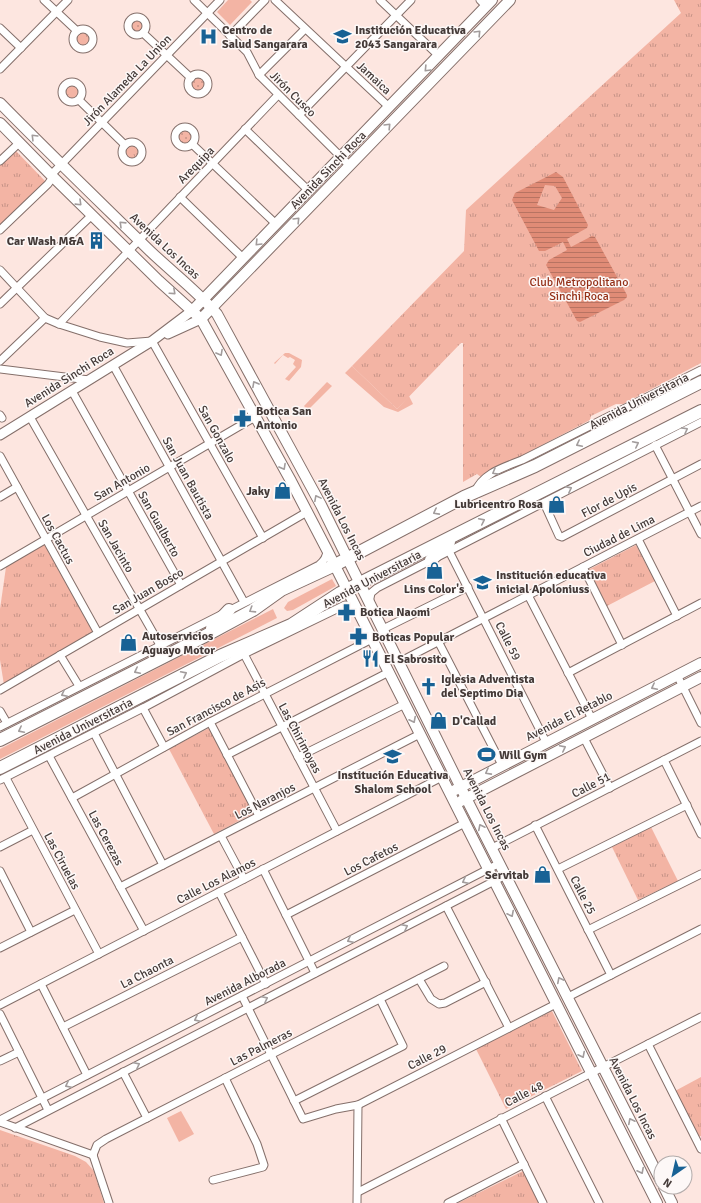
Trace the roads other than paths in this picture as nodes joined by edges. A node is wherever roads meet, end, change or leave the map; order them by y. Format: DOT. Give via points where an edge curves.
graph roads {
  1 [pos="44,0"];
  2 [pos="68,0"];
  3 [pos="194,0"];
  4 [pos="220,0"];
  5 [pos="265,0"];
  6 [pos="275,0"];
  7 [pos="380,0"];
  8 [pos="411,0"];
  9 [pos="510,0"];
  10 [pos="486,2"];
  11 [pos="57,12"];
  12 [pos="207,13"];
  13 [pos="396,15"];
  14 [pos="0,28"];
  15 [pos="305,29"];
  16 [pos="77,31"];
  17 [pos="143,33"];
  18 [pos="230,36"];
  19 [pos="21,48"];
  20 [pos="167,55"];
  21 [pos="439,56"];
  22 [pos="346,67"];
  23 [pos="0,69"];
  24 [pos="259,75"];
  25 [pos="191,78"];
  26 [pos="278,95"];
  27 [pos="79,100"];
  28 [pos="0,103"];
  29 [pos="389,107"];
  30 [pos="299,115"];
  31 [pos="102,122"];
  32 [pos="0,123"];
  33 [pos="245,129"];
  34 [pos="19,143"];
  35 [pos="192,144"];
  36 [pos="125,145"];
  37 [pos="341,157"];
  38 [pos="0,161"];
  39 [pos="212,163"];
  40 [pos="61,165"];
  41 [pos="350,166"];
  42 [pos="52,176"];
  43 [pos="308,191"];
  44 [pos="180,197"];
  45 [pos="92,215"];
  46 [pos="276,224"];
  47 [pos="0,230"];
  48 [pos="139,240"];
  49 [pos="129,251"];
  50 [pos="243,258"];
  51 [pos="0,270"];
  52 [pos="17,288"];
  53 [pos="203,300"];
  54 [pos="0,304"];
  55 [pos="212,308"];
  56 [pos="193,310"];
  57 [pos="45,318"];
  58 [pos="201,319"];
  59 [pos="58,324"];
  60 [pos="152,341"];
  61 [pos="0,361"];
  62 [pos="113,365"];
  63 [pos="0,369"];
  64 [pos="701,370"];
  65 [pos="89,380"];
  66 [pos="701,382"];
  67 [pos="72,391"];
  68 [pos="701,411"];
  69 [pos="30,417"];
  70 [pos="256,417"];
  71 [pos="701,422"];
  72 [pos="0,435"];
  73 [pos="210,444"];
  74 [pos="655,445"];
  75 [pos="0,456"];
  76 [pos="701,464"];
  77 [pos="169,467"];
  78 [pos="304,474"];
  79 [pos="672,478"];
  80 [pos="291,481"];
  81 [pos="17,487"];
  82 [pos="128,491"];
  83 [pos="475,492"];
  84 [pos="0,497"];
  85 [pos="544,502"];
  86 [pos="701,506"];
  87 [pos="307,512"];
  88 [pos="690,512"];
  89 [pos="86,515"];
  90 [pos="458,533"];
  91 [pos="701,534"];
  92 [pos="262,538"];
  93 [pos="45,539"];
  94 [pos="638,539"];
  95 [pos="327,550"];
  96 [pos="449,550"];
  97 [pos="347,558"];
  98 [pos="431,560"];
  99 [pos="222,562"];
  100 [pos="335,565"];
  101 [pos="0,566"];
  102 [pos="583,567"];
  103 [pos="360,584"];
  104 [pos="181,585"];
  105 [pos="468,587"];
  106 [pos="347,590"];
  107 [pos="528,595"];
  108 [pos="244,602"];
  109 [pos="369,603"];
  110 [pos="701,603"];
  111 [pos="139,609"];
  112 [pos="229,610"];
  113 [pos="357,610"];
  114 [pos="677,616"];
  115 [pos="484,618"];
  116 [pos="383,629"];
  117 [pos="98,633"];
  118 [pos="203,637"];
  119 [pos="372,639"];
  120 [pos="272,640"];
  121 [pos="438,641"];
  122 [pos="160,645"];
  123 [pos="622,645"];
  124 [pos="244,654"];
  125 [pos="60,655"];
  126 [pos="220,656"];
  127 [pos="399,662"];
  128 [pos="701,663"];
  129 [pos="404,672"];
  130 [pos="568,673"];
  131 [pos="390,675"];
  132 [pos="676,675"];
  133 [pos="701,677"];
  134 [pos="79,686"];
  135 [pos="682,687"];
  136 [pos="0,690"];
  137 [pos="264,694"];
  138 [pos="405,704"];
  139 [pos="143,708"];
  140 [pos="0,711"];
  141 [pos="592,719"];
  142 [pos="210,722"];
  143 [pos="701,723"];
  144 [pos="3,725"];
  145 [pos="282,728"];
  146 [pos="94,733"];
  147 [pos="420,734"];
  148 [pos="584,738"];
  149 [pos="0,740"];
  150 [pos="701,741"];
  151 [pos="546,742"];
  152 [pos="164,746"];
  153 [pos="227,755"];
  154 [pos="49,756"];
  155 [pos="298,757"];
  156 [pos="664,760"];
  157 [pos="502,765"];
  158 [pos="115,774"];
  159 [pos="2,775"];
  160 [pos="442,777"];
  161 [pos="460,786"];
  162 [pos="314,788"];
  163 [pos="610,788"];
  164 [pos="450,792"];
  165 [pos="72,798"];
  166 [pos="466,798"];
  167 [pos="455,804"];
  168 [pos="687,805"];
  169 [pos="259,816"];
  170 [pos="465,823"];
  171 [pos="536,826"];
  172 [pos="33,830"];
  173 [pos="337,832"];
  174 [pos="701,834"];
  175 [pos="221,836"];
  176 [pos="0,847"];
  177 [pos="492,848"];
  178 [pos="500,863"];
  179 [pos="164,865"];
  180 [pos="263,869"];
  181 [pos="488,869"];
  182 [pos="558,869"];
  183 [pos="0,870"];
  184 [pos="701,874"];
  185 [pos="506,875"];
  186 [pos="244,879"];
  187 [pos="494,881"];
  188 [pos="120,887"];
  189 [pos="219,892"];
  190 [pos="446,906"];
  191 [pos="75,910"];
  192 [pos="286,915"];
  193 [pos="701,929"];
  194 [pos="588,930"];
  195 [pos="144,931"];
  196 [pos="31,932"];
  197 [pos="242,937"];
  198 [pos="0,948"];
  199 [pos="99,954"];
  200 [pos="309,961"];
  201 [pos="444,966"];
  202 [pos="315,973"];
  203 [pos="611,975"];
  204 [pos="420,978"];
  205 [pos="486,982"];
  206 [pos="41,984"];
  207 [pos="266,984"];
  208 [pos="242,996"];
  209 [pos="568,997"];
  210 [pos="380,999"];
  211 [pos="556,1004"];
  212 [pos="0,1005"];
  213 [pos="248,1008"];
  214 [pos="0,1014"];
  215 [pos="701,1017"];
  216 [pos="63,1027"];
  217 [pos="509,1028"];
  218 [pos="585,1031"];
  219 [pos="573,1037"];
  220 [pos="648,1044"];
  221 [pos="19,1052"];
  222 [pos="271,1054"];
  223 [pos="0,1061"];
  224 [pos="603,1067"];
  225 [pos="124,1072"];
  226 [pos="591,1073"];
  227 [pos="87,1075"];
  228 [pos="225,1078"];
  229 [pos="545,1096"];
  230 [pos="42,1098"];
  231 [pos="294,1101"];
  232 [pos="358,1105"];
  233 [pos="48,1110"];
  234 [pos="147,1118"];
  235 [pos="501,1118"];
  236 [pos="0,1121"];
  237 [pos="15,1128"];
  238 [pos="700,1144"];
  239 [pos="93,1155"];
  240 [pos="524,1164"];
  241 [pos="653,1165"];
  242 [pos="213,1180"];
  243 [pos="358,1192"];
  244 [pos="109,1203"];
  245 [pos="357,1203"];
  246 [pos="448,1203"];
  247 [pos="543,1203"];
  248 [pos="599,1203"];
  249 [pos="657,1203"];
  1 -- 11 [label="street"];
  2 -- 11 [label="street"];
  3 -- 12 [label="street, Jirón Cusco"];
  4 -- 12 [label="street, Jirón Alameda La Union"];
  5 -- 18 [label="street"];
  6 -- 15 [label="street, Jamaica"];
  7 -- 13 [label="street"];
  8 -- 13 [label="street"];
  41 -- 9 [label="main road, Avenida Sinchi Roca, one-way"];
  10 -- 21 [label="main road, Avenida Sinchi Roca"];
  11 -- 16 [label="street"];
  11 -- 19 [label="street"];
  12 -- 18 [label="street, Jirón Cusco"];
  12 -- 20 [label="street, Jirón Alameda La Union"];
  13 -- 21 [label="street"];
  13 -- 22 [label="street"];
  14 -- 19 [label="street"];
  15 -- 22 [label="street, Jamaica"];
  15 -- 24 [label="street"];
  17 -- 20 [label="street"];
  18 -- 24 [label="street, Jirón Cusco" via="248,52"];
  19 -- 23 [label="street"];
  20 -- 25 [label="street"];
  20 -- 31 [label="street, Jirón Alameda La Union"];
  21 -- 29 [label="main road, Avenida Sinchi Roca, one-way"];
  22 -- 29 [label="street, Jamaica"];
  22 -- 30 [label="street"];
  24 -- 26 [label="street, Jirón Cusco"];
  26 -- 30 [label="street, Jirón Cusco"];
  26 -- 33 [label="street, Arequipa"];
  27 -- 31 [label="street"];
  40 -- 28 [label="main road, Avenida Los Incas, one-way"];
  29 -- 37 [label="main road, Avenida Sinchi Roca"];
  30 -- 37 [label="street, Jirón Cusco"];
  31 -- 36 [label="street"];
  31 -- 40 [label="street, Jirón Alameda La Union"];
  32 -- 34 [label="main road"];
  33 -- 39 [label="street, Arequipa"];
  33 -- 43 [label="street"];
  34 -- 38 [label="street"];
  34 -- 42 [label="main road"];
  35 -- 39 [label="street"];
  37 -- 41 [label="street, Jirón Cusco"];
  37 -- 43 [label="main road, Avenida Sinchi Roca"];
  39 -- 44 [label="street, Arequipa"];
  39 -- 46 [label="street"];
  40 -- 42 [label="street, Jirón Alameda La Union"];
  48 -- 40 [label="main road, Avenida Los Incas, one-way"];
  55 -- 41 [label="main road, Avenida Sinchi Roca, one-way"];
  42 -- 45 [label="main road, one-way"];
  42 -- 47 [label="street, Jirón Alameda La Union" via="48,184"];
  43 -- 46 [label="main road, Avenida Sinchi Roca"];
  44 -- 48 [label="street, Arequipa"];
  44 -- 50 [label="street"];
  45 -- 49 [label="main road"];
  45 -- 52 [label="street"];
  46 -- 50 [label="main road, Avenida Sinchi Roca, one-way"];
  48 -- 49 [label="street, Arequipa"];
  48 -- 53 [label="main road, Avenida Los Incas"];
  49 -- 56 [label="main road, one-way"];
  49 -- 59 [label="street, Arequipa"];
  50 -- 53 [label="main road, Avenida Sinchi Roca"];
  51 -- 52 [label="street"];
  52 -- 54 [label="street"];
  52 -- 57 [label="street"];
  53 -- 55 [label="main road, Avenida Los Incas"];
  53 -- 56 [label="main road, Avenida Sinchi Roca"];
  55 -- 58 [label="main road, Avenida Sinchi Roca"];
  78 -- 55 [label="main road, Avenida Los Incas, one-way"];
  56 -- 58 [label="main road"];
  56 -- 60 [label="street, Avenida Sinchi Roca"];
  57 -- 59 [label="street"];
  57 -- 61 [label="street"];
  58 -- 60 [label="street, Avenida Sinchi Roca"];
  58 -- 70 [label="main road, one-way"];
  59 -- 60 [label="street" via="127,343"];
  60 -- 62 [label="street, Avenida Sinchi Roca"];
  60 -- 73 [label="street, San Gonzalo"];
  62 -- 65 [label="street, Avenida Sinchi Roca"];
  62 -- 77 [label="street, San Juan Bautista"];
  63 -- 65 [label="street"];
  64 -- 83 [label="street, Avenida Universitaria, one-way" via="501,469 482,480"];
  65 -- 67 [label="street, Avenida Sinchi Roca"];
  66 -- 83 [label="main road, Avenida Universitaria, one-way" via="535,466"];
  67 -- 69 [label="street, Avenida Sinchi Roca"];
  67 -- 82 [label="street, San Gualberto"];
  90 -- 68 [label="main road, Avenida Universitaria, one-way"];
  69 -- 72 [label="street, Avenida Sinchi Roca"];
  69 -- 89 [label="street, San Jacinto"];
  70 -- 73 [label="street, San Antonio"];
  70 -- 80 [label="main road, one-way"];
  74 -- 71 [label="street, Avenida Universitaria, one-way"];
  73 -- 77 [label="street, San Antonio"];
  73 -- 92 [label="street, San Gonzalo"];
  74 -- 79 [label="street"];
  85 -- 74 [label="street, Avenida Universitaria, one-way"];
  75 -- 81 [label="street, Los Cactus"];
  76 -- 79 [label="street, Flor de Upis"];
  77 -- 82 [label="street, San Antonio"];
  77 -- 99 [label="street, San Juan Bautista"];
  78 -- 80 [label="main road"];
  97 -- 78 [label="main road, Avenida Los Incas, one-way"];
  79 -- 85 [label="street, Flor de Upis" via="562,537 559,536"];
  79 -- 88 [label="street"];
  80 -- 87 [label="main road"];
  81 -- 84 [label="street"];
  81 -- 93 [label="street, Los Cactus"];
  82 -- 89 [label="street, San Antonio"];
  82 -- 104 [label="street, San Gualberto"];
  83 -- 97 [label="main road, Avenida Universitaria, one-way"];
  85 -- 96 [label="street, Avenida Universitaria"];
  86 -- 88 [label="street, Ciudad de Lima"];
  87 -- 92 [label="street, San Juan Bosco"];
  87 -- 95 [label="main road"];
  88 -- 91 [label="street"];
  88 -- 94 [label="street, Ciudad de Lima"];
  89 -- 93 [label="street, San Antonio"];
  89 -- 111 [label="street, San Jacinto"];
  90 -- 98 [label="main road"];
  90 -- 103 [label="main road, Avenida Universitaria"];
  92 -- 99 [label="street, San Juan Bosco"];
  93 -- 101 [label="street, San Antonio"];
  93 -- 117 [label="street, Los Cactus"];
  94 -- 102 [label="street, Ciudad de Lima"];
  94 -- 114 [label="street"];
  95 -- 100 [label="main road"];
  95 -- 108 [label="street" via="327,555 320,564"];
  96 -- 98 [label="street, Avenida Universitaria"];
  96 -- 105 [label="street, Calle 59"];
  97 -- 100 [label="main road, Avenida Universitaria"];
  97 -- 103 [label="main road, Avenida Los Incas"];
  98 -- 109 [label="street, Avenida Universitaria" via="373,590"];
  99 -- 104 [label="street, San Juan Bosco"];
  99 -- 108 [label="street, San Juan Bautista"];
  100 -- 106 [label="main road"];
  100 -- 118 [label="main road, Avenida Universitaria, one-way" via="281,590 252,610"];
  102 -- 107 [label="street, Ciudad de Lima"];
  102 -- 123 [label="street"];
  103 -- 106 [label="main road, Avenida Universitaria"];
  103 -- 109 [label="main road, Avenida Los Incas"];
  104 -- 111 [label="street, San Juan Bosco"];
  105 -- 115 [label="street, Calle 59"];
  105 -- 116 [label="street"];
  106 -- 113 [label="main road"];
  106 -- 126 [label="main road, Avenida Universitaria" via="291,625"];
  107 -- 115 [label="street, Ciudad de Lima"];
  107 -- 130 [label="street"];
  108 -- 112 [label="street"];
  109 -- 116 [label="main road, Avenida Los Incas"];
  110 -- 114 [label="street"];
  111 -- 117 [label="street, San Juan Bosco"];
  111 -- 122 [label="street, San Jacinto"];
  112 -- 118 [label="main road"];
  112 -- 122 [label="street"];
  113 -- 119 [label="main road"];
  113 -- 120 [label="street, Avenida Universitaria" via="353,606 345,605"];
  114 -- 123 [label="street"];
  115 -- 121 [label="street, Ciudad de Lima"];
  115 -- 151 [label="street, Calle 59"];
  116 -- 127 [label="main road, Avenida Los Incas"];
  117 -- 125 [label="street, San Juan Bosco"];
  118 -- 149 [label="main road, Avenida Universitaria, one-way"];
  119 -- 131 [label="main road"];
  119 -- 137 [label="street, San Francisco de Asis"];
  120 -- 124 [label="street, Avenida Universitaria"];
  120 -- 126 [label="main road"];
  121 -- 127 [label="street, Ciudad de Lima"];
  121 -- 157 [label="street"];
  122 -- 134 [label="street"];
  123 -- 130 [label="street"];
  124 -- 137 [label="street, Las Chirimoyas"];
  124 -- 139 [label="street, Avenida Universitaria"];
  125 -- 134 [label="street"];
  125 -- 136 [label="street, San Juan Bosco"];
  159 -- 126 [label="main road, Avenida Universitaria, one-way"];
  127 -- 129 [label="main road, Avenida Los Incas"];
  128 -- 132 [label="main road, Avenida El Retablo"];
  129 -- 131 [label="main road"];
  129 -- 161 [label="main road, Avenida Los Incas"];
  130 -- 141 [label="street"];
  131 -- 138 [label="main road"];
  131 -- 145 [label="street"];
  132 -- 135 [label="street"];
  132 -- 141 [label="main road, Avenida El Retablo, one-way"];
  133 -- 135 [label="main road"];
  134 -- 144 [label="street, one-way"];
  135 -- 143 [label="street"];
  135 -- 148 [label="main road"];
  137 -- 142 [label="street, San Francisco de Asis"];
  137 -- 145 [label="street, Las Chirimoyas"];
  138 -- 147 [label="main road, one-way"];
  138 -- 155 [label="street"];
  139 -- 146 [label="street, Avenida Universitaria"];
  139 -- 152 [label="street"];
  140 -- 144 [label="street"];
  141 -- 151 [label="main road, Avenida El Retablo"];
  142 -- 152 [label="street, San Francisco de Asis"];
  142 -- 153 [label="street"];
  145 -- 153 [label="street"];
  145 -- 155 [label="street, Las Chirimoyas"];
  146 -- 154 [label="street, Avenida Universitaria"];
  146 -- 158 [label="street"];
  147 -- 160 [label="main road"];
  147 -- 162 [label="street, Los Naranjos"];
  148 -- 163 [label="street"];
  166 -- 148 [label="main road, one-way"];
  150 -- 156 [label="street, Calle 51"];
  151 -- 157 [label="main road, Avenida El Retablo"];
  152 -- 158 [label="street, San Francisco de Asis"];
  153 -- 169 [label="street"];
  154 -- 159 [label="street, Avenida Universitaria"];
  154 -- 165 [label="street, Las Cerezas"];
  155 -- 162 [label="street, Las Chirimoyas"];
  156 -- 163 [label="street, Calle 51"];
  156 -- 168 [label="street"];
  157 -- 161 [label="main road, Avenida El Retablo, one-way"];
  158 -- 165 [label="street, San Francisco de Asis"];
  158 -- 179 [label="street"];
  159 -- 172 [label="street, Las Ciruelas"];
  160 -- 164 [label="main road"];
  160 -- 173 [label="street, Calle Los Alamos"];
  161 -- 164 [label="main road, Avenida El Retablo"];
  161 -- 166 [label="main road, Avenida Los Incas"];
  162 -- 169 [label="street, Los Naranjos"];
  162 -- 173 [label="street, Las Chirimoyas"];
  163 -- 171 [label="street, Calle 51"];
  164 -- 167 [label="main road"];
  165 -- 188 [label="street, Las Cerezas"];
  166 -- 167 [label="main road"];
  177 -- 166 [label="main road, Avenida Los Incas, one-way"];
  167 -- 170 [label="main road"];
  168 -- 174 [label="street"];
  168 -- 182 [label="street"];
  169 -- 175 [label="street, Los Naranjos"];
  170 -- 181 [label="main road"];
  170 -- 192 [label="street, Los Cafetos"];
  171 -- 177 [label="street, Calle 51"];
  171 -- 182 [label="street, Calle 25"];
  172 -- 176 [label="street"];
  172 -- 191 [label="street, Las Ciruelas"];
  173 -- 180 [label="street, Calle Los Alamos"];
  175 -- 179 [label="street, Los Naranjos"];
  175 -- 186 [label="street"];
  177 -- 178 [label="main road, Avenida Los Incas"];
  178 -- 181 [label="street, Avenida Alborada"];
  178 -- 185 [label="main road, Avenida Los Incas"];
  179 -- 188 [label="street, Los Naranjos"];
  180 -- 186 [label="street, Calle Los Alamos"];
  180 -- 192 [label="street"];
  181 -- 187 [label="main road"];
  181 -- 200 [label="street, Avenida Alborada, one-way"];
  182 -- 194 [label="street, Calle 25"];
  183 -- 196 [label="street"];
  184 -- 194 [label="street"];
  185 -- 187 [label="street, Avenida Alborada"];
  209 -- 185 [label="main road, Avenida Los Incas, one-way"];
  186 -- 189 [label="street, Calle Los Alamos"];
  187 -- 190 [label="street, Avenida Alborada"];
  187 -- 211 [label="main road, one-way"];
  188 -- 195 [label="street, Las Cerezas"];
  189 -- 195 [label="street, Calle Los Alamos"];
  189 -- 197 [label="street"];
  202 -- 190 [label="street, Avenida Alborada, one-way"];
  190 -- 205 [label="street"];
  191 -- 196 [label="street"];
  191 -- 199 [label="street, Las Ciruelas"];
  192 -- 200 [label="street"];
  193 -- 203 [label="street"];
  194 -- 203 [label="street, Calle 25"];
  195 -- 199 [label="street, Calle Los Alamos"];
  196 -- 198 [label="street"];
  197 -- 207 [label="street"];
  197 -- 216 [label="street, La Chaonta"];
  199 -- 206 [label="street, Calle Los Alamos"];
  200 -- 202 [label="street"];
  200 -- 207 [label="street, Avenida Alborada"];
  201 -- 204 [label="street, Las Palmeras"];
  213 -- 202 [label="street, Avenida Alborada, one-way"];
  203 -- 209 [label="street"];
  204 -- 205 [label="street" via="431,999 439,1004"];
  204 -- 210 [label="street, Las Palmeras"];
  205 -- 217 [label="street"];
  206 -- 212 [label="street, Calle Los Alamos"];
  206 -- 216 [label="street"];
  207 -- 208 [label="street, Avenida Alborada"];
  208 -- 213 [label="street"];
  208 -- 227 [label="street, Avenida Alborada, one-way"];
  209 -- 218 [label="main road, Avenida Los Incas"];
  210 -- 222 [label="street, Las Palmeras"];
  210 -- 231 [label="street" via="403,1046"];
  211 -- 217 [label="street, Calle 29"];
  211 -- 219 [label="main road"];
  213 -- 222 [label="street"];
  225 -- 213 [label="street, Avenida Alborada, one-way"];
  214 -- 221 [label="street"];
  215 -- 220 [label="street, Calle 48"];
  216 -- 227 [label="street"];
  217 -- 232 [label="street, Calle 29"];
  218 -- 219 [label="main road"];
  218 -- 224 [label="main road, Avenida Los Incas"];
  219 -- 226 [label="main road, one-way"];
  220 -- 224 [label="street, Calle 48"];
  220 -- 238 [label="street"];
  221 -- 223 [label="street"];
  221 -- 230 [label="street"];
  222 -- 228 [label="street, Las Palmeras"];
  222 -- 231 [label="street"];
  224 -- 226 [label="street, Calle 48"];
  241 -- 224 [label="main road, Avenida Los Incas, one-way"];
  225 -- 233 [label="street, Avenida Alborada"];
  225 -- 234 [label="street"];
  226 -- 229 [label="street, Calle 48"];
  226 -- 249 [label="main road, one-way"];
  227 -- 230 [label="street, Avenida Alborada, one-way"];
  228 -- 234 [label="street, Las Palmeras"];
  228 -- 242 [label="street" via="257,1144 264,1165"];
  229 -- 235 [label="street, Calle 48"];
  229 -- 248 [label="street"];
  230 -- 233 [label="street"];
  230 -- 236 [label="street, Avenida Alborada"];
  231 -- 232 [label="street, Calle 29" via="303,1119"];
  232 -- 243 [label="street"];
  233 -- 237 [label="street, Avenida Alborada"];
  234 -- 239 [label="street, Las Palmeras" via="97,1145"];
  235 -- 240 [label="street"];
  235 -- 243 [label="street, Calle 48"];
  236 -- 237 [label="street"];
  237 -- 239 [label="street"];
  239 -- 244 [label="street"];
  240 -- 246 [label="street"];
  240 -- 247 [label="street"];
  243 -- 245 [label="street"];
}
